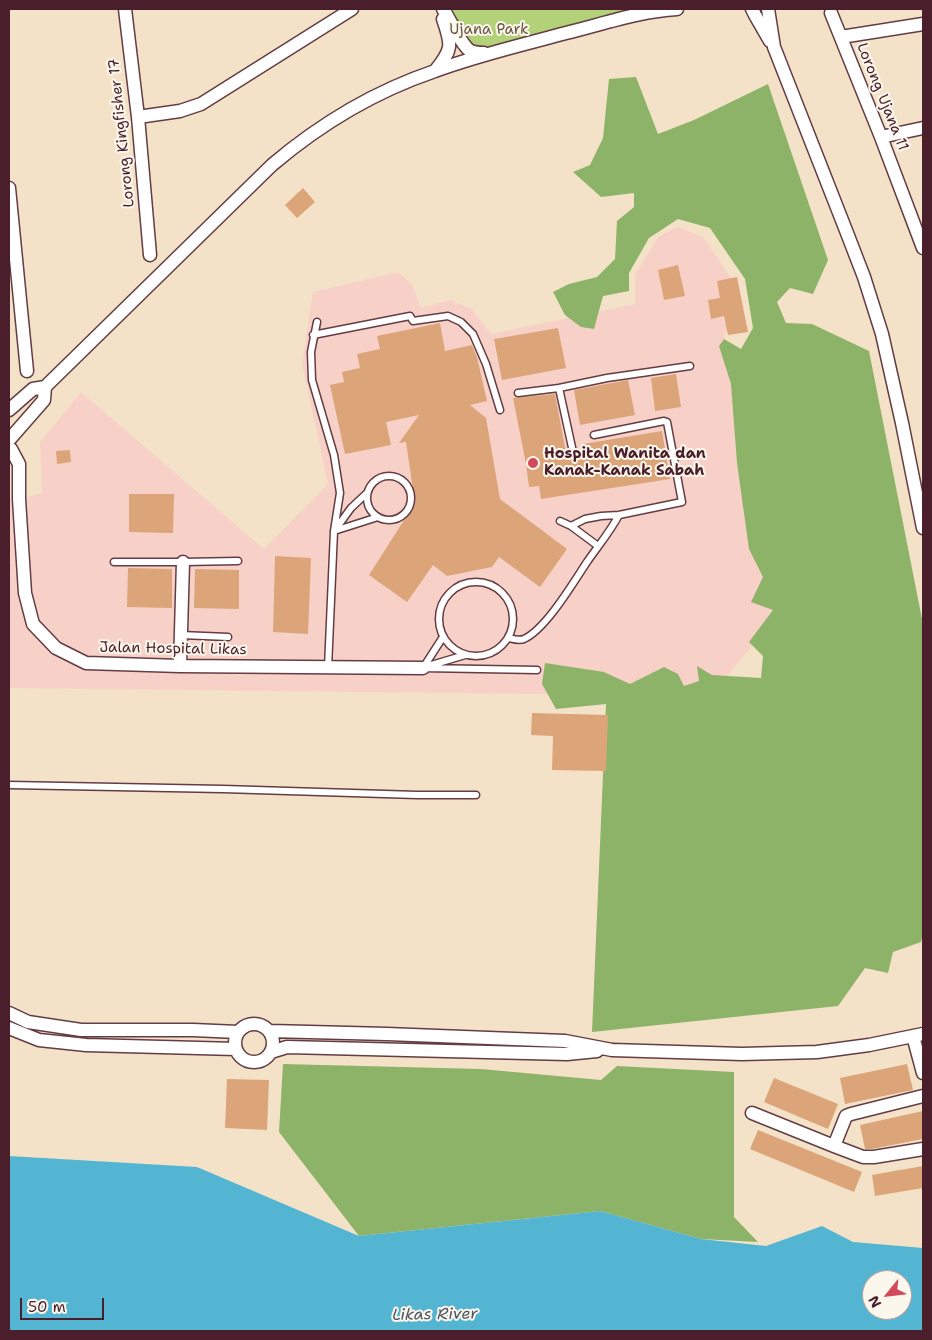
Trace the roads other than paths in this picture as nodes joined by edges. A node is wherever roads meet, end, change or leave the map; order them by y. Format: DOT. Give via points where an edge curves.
graph roads {
  1 [pos="125,9"];
  2 [pos="441,9"];
  3 [pos="666,9"];
  4 [pos="677,9"];
  5 [pos="752,9"];
  6 [pos="768,9"];
  7 [pos="348,10"];
  8 [pos="831,13"];
  9 [pos="923,24"];
  10 [pos="841,37"];
  11 [pos="774,47"];
  12 [pos="494,52"];
  13 [pos="435,71"];
  14 [pos="138,116"];
  15 [pos="923,128"];
  16 [pos="881,136"];
  17 [pos="9,188"];
  18 [pos="922,240"];
  19 [pos="150,255"];
  20 [pos="316,322"];
  21 [pos="313,335"];
  22 [pos="690,366"];
  23 [pos="27,371"];
  24 [pos="46,387"];
  25 [pos="559,388"];
  26 [pos="518,392"];
  27 [pos="9,410"];
  28 [pos="500,410"];
  29 [pos="594,436"];
  30 [pos="9,440"];
  31 [pos="9,448"];
  32 [pos="574,452"];
  33 [pos="9,481"];
  34 [pos="367,493"];
  35 [pos="18,499"];
  36 [pos="619,515"];
  37 [pos="378,517"];
  38 [pos="560,521"];
  39 [pos="571,526"];
  40 [pos="923,528"];
  41 [pos="334,531"];
  42 [pos="598,546"];
  43 [pos="238,560"];
  44 [pos="114,562"];
  45 [pos="183,562"];
  46 [pos="181,635"];
  47 [pos="443,636"];
  48 [pos="228,637"];
  49 [pos="509,638"];
  50 [pos="465,655"];
  51 [pos="180,666"];
  52 [pos="328,668"];
  53 [pos="423,668"];
  54 [pos="537,670"];
  55 [pos="9,785"];
  56 [pos="476,795"];
  57 [pos="9,1013"];
  58 [pos="9,1028"];
  59 [pos="270,1031"];
  60 [pos="238,1032"];
  61 [pos="918,1035"];
  62 [pos="236,1049"];
  63 [pos="612,1050"];
  64 [pos="271,1052"];
  65 [pos="923,1073"];
  66 [pos="923,1096"];
  67 [pos="752,1113"];
  68 [pos="834,1146"];
  69 [pos="923,1150"];
  1 -- 14 [label="street, Lorong Kingfisher 17"];
  2 -- 12 [label="street" via="469,50"];
  2 -- 13 [label="street" via="450,41 446,57"];
  3 -- 4 [label="street"];
  3 -- 12 [label="street"];
  5 -- 11 [label="street"];
  6 -- 11 [label="street"];
  7 -- 14 [label="street" via="201,104 180,111"];
  8 -- 10 [label="street, Lorong Ujana 11"];
  9 -- 10 [label="street"];
  10 -- 16 [label="street, Lorong Ujana 11"];
  11 -- 40 [label="street" via="864,277 882,334"];
  12 -- 13 [label="street"];
  13 -- 24 [label="street" via="329,122 289,151"];
  14 -- 19 [label="street, Lorong Kingfisher 17"];
  15 -- 16 [label="street"];
  16 -- 18 [label="street, Lorong Ujana 11"];
  17 -- 23 [label="street"];
  20 -- 21 [label="lane"];
  21 -- 28 [label="lane" via="410,316 413,321 448,316 461,322 473,334"];
  21 -- 41 [label="lane" via="310,352 312,380 334,454 340,493"];
  22 -- 25 [label="lane"];
  24 -- 27 [label="street" via="33,388"];
  24 -- 30 [label="street" via="44,400"];
  25 -- 26 [label="lane"];
  25 -- 32 [label="lane"];
  29 -- 36 [label="lane" via="667,422 682,502"];
  31 -- 35 [label="street, Jalan Hospital Likas" via="19,464"];
  33 -- 35 [label="street"];
  34 -- 37 [label="lane" via="371,511"];
  34 -- 37 [label="lane" via="382,477 396,477 407,485 411,498 404,514 390,520"];
  34 -- 41 [label="lane"];
  35 -- 51 [label="street, Jalan Hospital Likas" via="25,594 33,624 50,642 86,663"];
  36 -- 39 [label="lane" via="600,516"];
  36 -- 42 [label="lane"];
  37 -- 41 [label="lane"];
  38 -- 39 [label="lane"];
  39 -- 42 [label="lane"];
  41 -- 52 [label="lane"];
  42 -- 49 [label="lane" via="551,615 532,634 521,640"];
  43 -- 45 [label="lane"];
  44 -- 45 [label="lane"];
  45 -- 46 [label="street"];
  46 -- 48 [label="lane"];
  46 -- 51 [label="street"];
  47 -- 49 [label="lane" via="440,614 444,600 456,588 472,582 493,586 505,596 512,609"];
  47 -- 50 [label="lane" via="453,648"];
  47 -- 53 [label="lane"];
  49 -- 50 [label="lane" via="491,654"];
  50 -- 53 [label="lane"];
  51 -- 52 [label="street, Jalan Hospital Likas"];
  52 -- 53 [label="street, Jalan Hospital Likas"];
  53 -- 54 [label="lane"];
  55 -- 56 [label="lane"];
  57 -- 60 [label="street" via="28,1022 81,1030"];
  58 -- 62 [label="street" via="40,1040 86,1045"];
  59 -- 60 [label="street" via="260,1024 248,1024"];
  59 -- 63 [label="street" via="565,1041"];
  59 -- 64 [label="street"];
  60 -- 62 [label="street"];
  61 -- 63 [label="street" via="869,1045 790,1054"];
  61 -- 65 [label="street"];
  62 -- 64 [label="street" via="249,1062 262,1061"];
  63 -- 64 [label="street" via="567,1054 287,1047"];
  66 -- 68 [label="street" via="846,1116"];
  67 -- 68 [label="street"];
  68 -- 69 [label="street" via="863,1157"];
}
